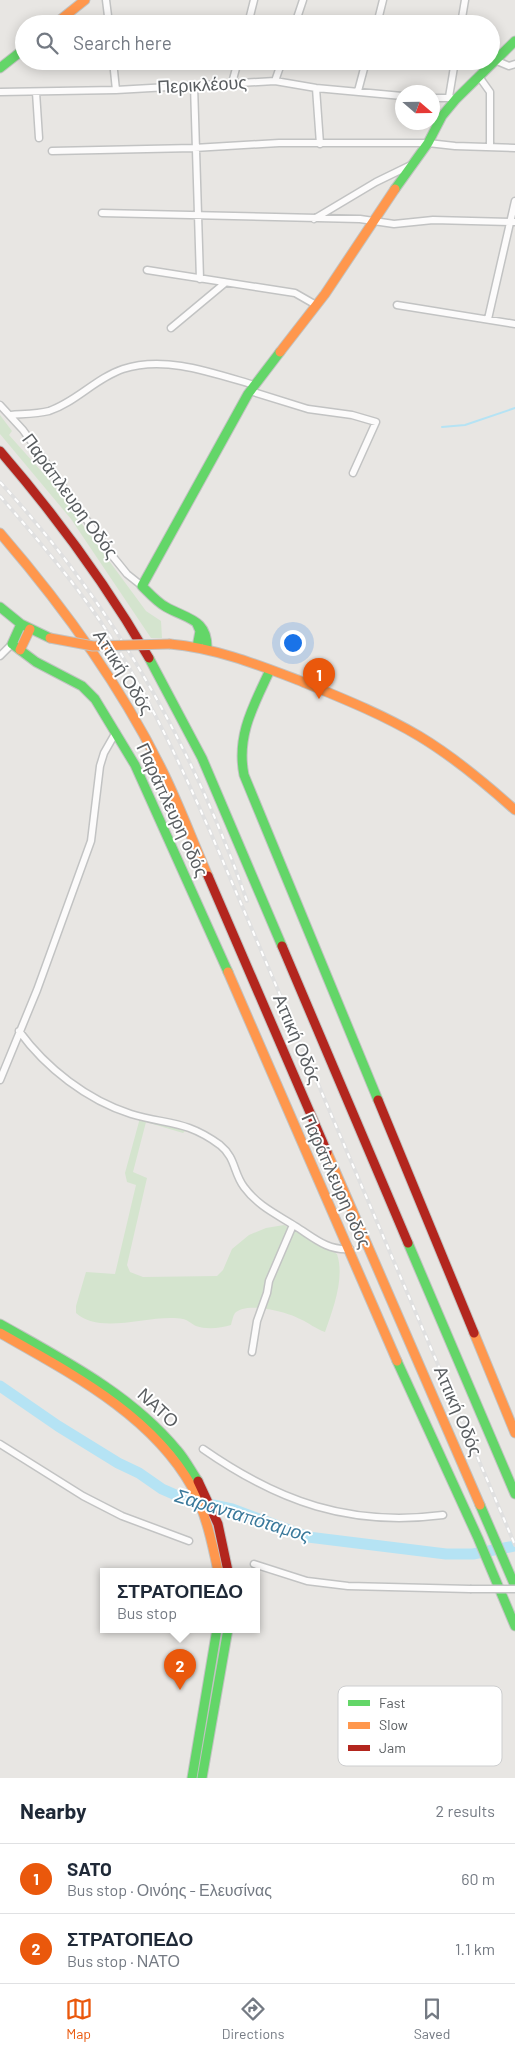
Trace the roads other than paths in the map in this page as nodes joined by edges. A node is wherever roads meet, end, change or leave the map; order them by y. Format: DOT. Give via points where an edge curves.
graph roads {
  1 [pos="86,0"];
  2 [pos="106,0"];
  3 [pos="254,0"];
  4 [pos="303,0"];
  5 [pos="383,0"];
  6 [pos="465,0"];
  7 [pos="67,15"];
  8 [pos="108,15"];
  9 [pos="250,15"];
  10 [pos="298,15"];
  11 [pos="379,15"];
  12 [pos="462,15"];
  13 [pos="515,41"];
  14 [pos="15,56"];
  15 [pos="500,59"];
  16 [pos="500,62"];
  17 [pos="515,64"];
  18 [pos="0,68"];
  19 [pos="114,70"];
  20 [pos="236,70"];
  21 [pos="279,70"];
  22 [pos="364,70"];
  23 [pos="455,70"];
  24 [pos="488,70"];
  25 [pos="480,78"];
  26 [pos="275,81"];
  27 [pos="232,83"];
  28 [pos="194,85"];
  29 [pos="316,88"];
  30 [pos="116,90"];
  31 [pos="358,91"];
  32 [pos="0,92"];
  33 [pos="36,92"];
  34 [pos="395,95"];
  35 [pos="440,98"];
  36 [pos="453,98"];
  37 [pos="39,138"];
  38 [pos="428,143"];
  39 [pos="320,144"];
  40 [pos="490,147"];
  41 [pos="194,148"];
  42 [pos="515,148"];
  43 [pos="52,151"];
  44 [pos="415,163"];
  45 [pos="515,202"];
  46 [pos="102,213"];
  47 [pos="199,217"];
  48 [pos="314,219"];
  49 [pos="372,221"];
  50 [pos="513,222"];
  51 [pos="147,270"];
  52 [pos="200,279"];
  53 [pos="225,283"];
  54 [pos="397,305"];
  55 [pos="316,306"];
  56 [pos="488,319"];
  57 [pos="515,324"];
  58 [pos="171,328"];
  59 [pos="252,388"];
  60 [pos="0,405"];
  61 [pos="11,415"];
  62 [pos="0,451"];
  63 [pos="353,473"];
  64 [pos="0,533"];
  65 [pos="142,586"];
  66 [pos="0,607"];
  67 [pos="196,622"];
  68 [pos="21,624"];
  69 [pos="30,629"];
  70 [pos="12,644"];
  71 [pos="198,647"];
  72 [pos="207,649"];
  73 [pos="20,650"];
  74 [pos="0,656"];
  75 [pos="270,670"];
  76 [pos="116,732"];
  77 [pos="515,810"];
  78 [pos="19,1032"];
  79 [pos="0,1080"];
  80 [pos="293,1225"];
  81 [pos="350,1249"];
  82 [pos="0,1324"];
  83 [pos="0,1333"];
  84 [pos="252,1352"];
  85 [pos="515,1434"];
  86 [pos="0,1444"];
  87 [pos="203,1449"];
  88 [pos="515,1494"];
  89 [pos="443,1516"];
  90 [pos="216,1536"];
  91 [pos="189,1541"];
  92 [pos="254,1564"];
  93 [pos="218,1568"];
  94 [pos="227,1568"];
  95 [pos="515,1587"];
  96 [pos="515,1626"];
  97 [pos="216,1633"];
  98 [pos="227,1633"];
  99 [pos="192,1778"];
  100 [pos="202,1778"];
  1 -- 7 [label="main road"];
  2 -- 8 [label="street"];
  3 -- 9 [label="street"];
  4 -- 10 [label="street"];
  5 -- 11 [label="street"];
  6 -- 12 [label="street"];
  13 -- 15 [label="main road"];
  14 -- 18 [label="main road"];
  16 -- 17 [label="street" via="509,66"];
  19 -- 30 [label="street"];
  20 -- 27 [label="street"];
  21 -- 26 [label="street"];
  22 -- 31 [label="street"];
  23 -- 36 [label="street"];
  24 -- 25 [label="main road"];
  25 -- 36 [label="main road"];
  25 -- 40 [label="street" via="490,92"];
  26 -- 27 [label="street, Περικλέους"];
  26 -- 29 [label="street, Περικλέους"];
  27 -- 28 [label="street, Περικλέους"];
  28 -- 30 [label="street, Περικλέους"];
  28 -- 41 [label="street"];
  29 -- 31 [label="street, Περικλέους"];
  29 -- 39 [label="street"];
  30 -- 33 [label="street, Περικλέους"];
  31 -- 34 [label="street, Περικλέους"];
  32 -- 33 [label="street, Περικλέους"];
  33 -- 37 [label="street"];
  35 -- 36 [label="street"];
  36 -- 38 [label="main road"];
  38 -- 39 [label="street"];
  38 -- 40 [label="street"];
  38 -- 44 [label="main road"];
  39 -- 41 [label="street"];
  40 -- 42 [label="street"];
  41 -- 43 [label="street"];
  41 -- 47 [label="street"];
  44 -- 48 [label="street"];
  44 -- 49 [label="main road"];
  45 -- 50 [label="street"];
  46 -- 47 [label="street"];
  47 -- 48 [label="street"];
  47 -- 52 [label="street"];
  48 -- 49 [label="street"];
  49 -- 50 [label="street" via="394,224 433,220"];
  49 -- 55 [label="main road"];
  50 -- 56 [label="street"];
  51 -- 52 [label="street"];
  52 -- 53 [label="street"];
  53 -- 55 [label="street" via="295,294"];
  53 -- 58 [label="street"];
  54 -- 56 [label="street"];
  55 -- 59 [label="main road"];
  56 -- 57 [label="street"];
  59 -- 61 [label="street" via="168,364 144,364 106,377 49,410"];
  59 -- 63 [label="street" via="308,409 376,422"];
  59 -- 65 [label="main road"];
  60 -- 61 [label="street, Παράπλευρη Οδός"];
  61 -- 65 [label="street, Παράπλευρη Οδός" via="110,553"];
  62 -- 88 [label="main road, Αττική Οδός" via="52,511 114,601 184,723"];
  64 -- 95 [label="main road, Αττική Οδός" via="72,622 105,670 164,774"];
  65 -- 67 [label="main road" via="164,606"];
  66 -- 68 [label="main road"];
  67 -- 71 [label="main road" via="200,631"];
  67 -- 72 [label="main road" via="206,632"];
  68 -- 69 [label="main road"];
  68 -- 70 [label="main road"];
  69 -- 71 [label="main road, bridge" via="50,638 93,646 170,644"];
  69 -- 73 [label="main road"];
  70 -- 73 [label="main road, Παράπλευρη οδός"];
  70 -- 74 [label="street"];
  71 -- 72 [label="main road"];
  72 -- 75 [label="main road"];
  73 -- 76 [label="main road, Παράπλευρη οδός" via="88,692"];
  75 -- 77 [label="main road" via="361,707 419,736 452,758"];
  75 -- 85 [label="main road" via="241,738 240,761 244,775"];
  76 -- 78 [label="street" via="100,766 92,842"];
  76 -- 81 [label="main road, Παράπλευρη οδός" via="176,852"];
  78 -- 79 [label="street"];
  78 -- 80 [label="street" via="57,1072 101,1101 130,1114 188,1126 215,1142 232,1158 242,1185 256,1202"];
  80 -- 81 [label="street" via="321,1244"];
  80 -- 84 [label="street" via="269,1281 268,1293 257,1320"];
  81 -- 96 [label="main road, Παράπλευρη οδός"];
  82 -- 90 [label="main road, ΝΑΤΟ" via="96,1379 153,1422 191,1467 213,1511"];
  83 -- 90 [label="main road, ΝΑΤΟ" via="93,1389 154,1438 183,1473"];
  86 -- 91 [label="street" via="83,1496 122,1516"];
  87 -- 89 [label="street" via="257,1483 315,1508 387,1518"];
  90 -- 93 [label="main road, ΝΑΤΟ"];
  90 -- 94 [label="main road, ΝΑΤΟ"];
  92 -- 95 [label="street, bridge" via="307,1581 348,1586"];
  97 -- 99 [label="main road"];
  98 -- 100 [label="main road"];
}
